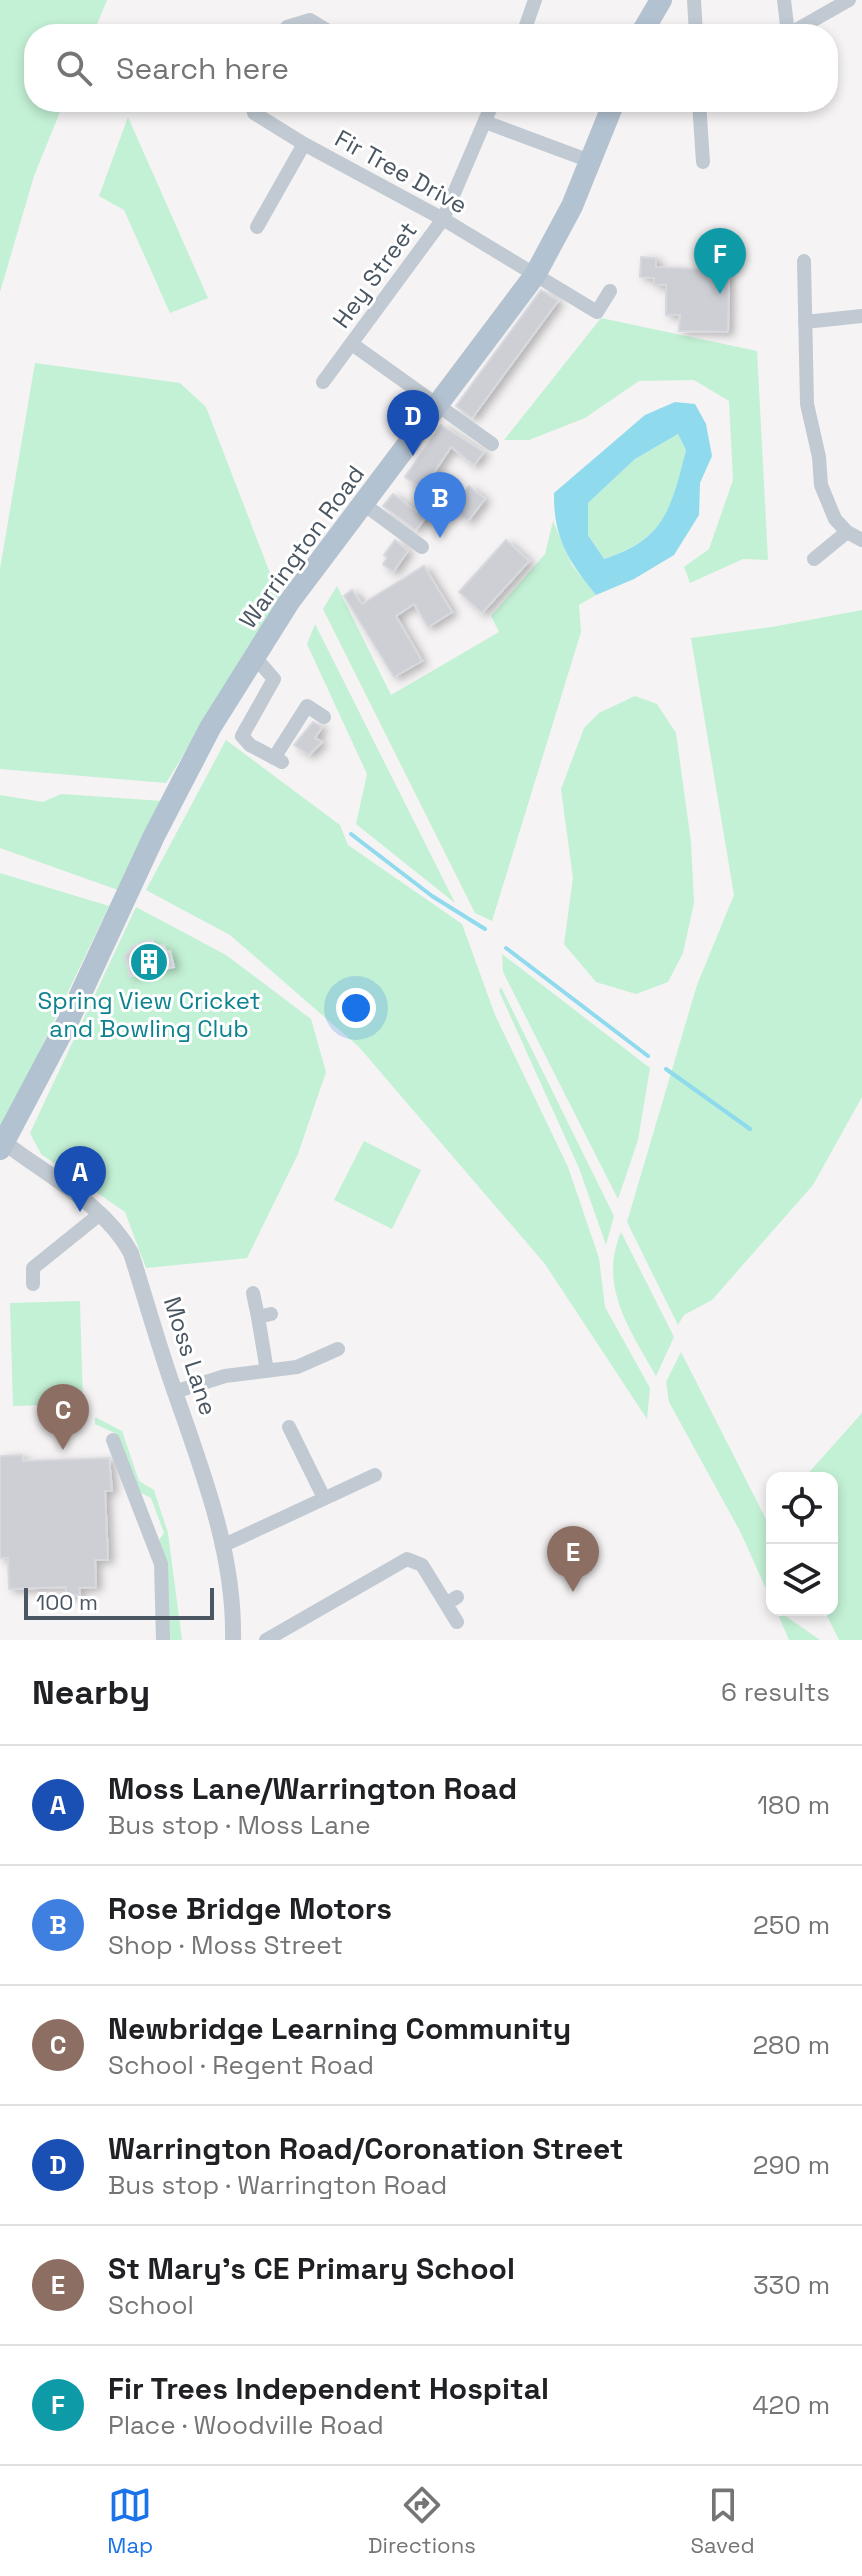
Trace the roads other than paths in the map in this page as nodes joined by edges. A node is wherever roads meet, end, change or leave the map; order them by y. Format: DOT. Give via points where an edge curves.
graph roads {
  1 [pos="535,0"];
  2 [pos="661,0"];
  3 [pos="694,0"];
  4 [pos="784,0"];
  5 [pos="849,0"];
  6 [pos="297,24"];
  7 [pos="317,24"];
  8 [pos="527,24"];
  9 [pos="647,24"];
  10 [pos="695,24"];
  11 [pos="787,24"];
  12 [pos="806,24"];
  13 [pos="254,112"];
  14 [pos="489,112"];
  15 [pos="610,112"];
  16 [pos="700,112"];
  17 [pos="485,122"];
  18 [pos="304,144"];
  19 [pos="590,161"];
  20 [pos="703,162"];
  21 [pos="443,219"];
  22 [pos="257,227"];
  23 [pos="804,261"];
  24 [pos="535,275"];
  25 [pos="610,291"];
  26 [pos="862,316"];
  27 [pos="805,322"];
  28 [pos="352,344"];
  29 [pos="323,382"];
  30 [pos="438,406"];
  31 [pos="492,444"];
  32 [pos="365,505"];
  33 [pos="847,532"];
  34 [pos="862,540"];
  35 [pos="422,547"];
  36 [pos="814,559"];
  37 [pos="254,656"];
  38 [pos="324,717"];
  39 [pos="2,1146"];
  40 [pos="100,1214"];
  41 [pos="33,1284"];
  42 [pos="253,1293"];
  43 [pos="338,1349"];
  44 [pos="267,1371"];
  45 [pos="174,1392"];
  46 [pos="289,1427"];
  47 [pos="113,1440"];
  48 [pos="375,1475"];
  49 [pos="324,1498"];
  50 [pos="222,1546"];
  51 [pos="457,1622"];
  52 [pos="163,1640"];
  53 [pos="233,1640"];
  54 [pos="266,1640"];
  1 -- 8 [label="street"];
  2 -- 9 [label="main road"];
  3 -- 10 [label="street"];
  4 -- 11 [label="street"];
  5 -- 12 [label="street"];
  6 -- 7 [label="street"];
  13 -- 18 [label="street, Fir Tree Drive"];
  14 -- 17 [label="street, Hey Street"];
  15 -- 19 [label="main road, Warrington Road"];
  16 -- 20 [label="street"];
  17 -- 19 [label="street"];
  17 -- 21 [label="street, Hey Street"];
  18 -- 21 [label="street, Fir Tree Drive"];
  18 -- 22 [label="street"];
  19 -- 24 [label="main road, Warrington Road"];
  21 -- 24 [label="street, Fir Tree Drive"];
  21 -- 28 [label="street, Hey Street"];
  23 -- 27 [label="street"];
  24 -- 25 [label="street, Fir Tree Drive" via="597,312"];
  24 -- 30 [label="main road, Warrington Road"];
  26 -- 27 [label="street"];
  27 -- 33 [label="street" via="808,419 821,485 829,511"];
  28 -- 29 [label="street, Hey Street"];
  28 -- 30 [label="street"];
  30 -- 31 [label="street"];
  30 -- 32 [label="main road, Warrington Road"];
  32 -- 35 [label="street"];
  32 -- 37 [label="main road, Warrington Road"];
  33 -- 34 [label="street"];
  33 -- 36 [label="street"];
  37 -- 38 [label="street, Warrington Road" via="274,679 242,736 250,745 278,760 307,706"];
  37 -- 39 [label="main road, Warrington Road" via="210,728"];
  39 -- 40 [label="street, Moss Lane"];
  40 -- 41 [label="street" via="33,1268"];
  40 -- 45 [label="street, Moss Lane" via="131,1253"];
  42 -- 44 [label="street" via="264,1316"];
  43 -- 44 [label="street" via="297,1367"];
  44 -- 45 [label="street" via="225,1376"];
  45 -- 50 [label="street, Moss Lane" via="209,1487"];
  46 -- 49 [label="street"];
  47 -- 52 [label="street" via="161,1564"];
  48 -- 49 [label="street"];
  49 -- 50 [label="street"];
  50 -- 53 [label="street, Moss Lane"];
  51 -- 54 [label="street" via="452,1601 422,1565 407,1559"];
}
